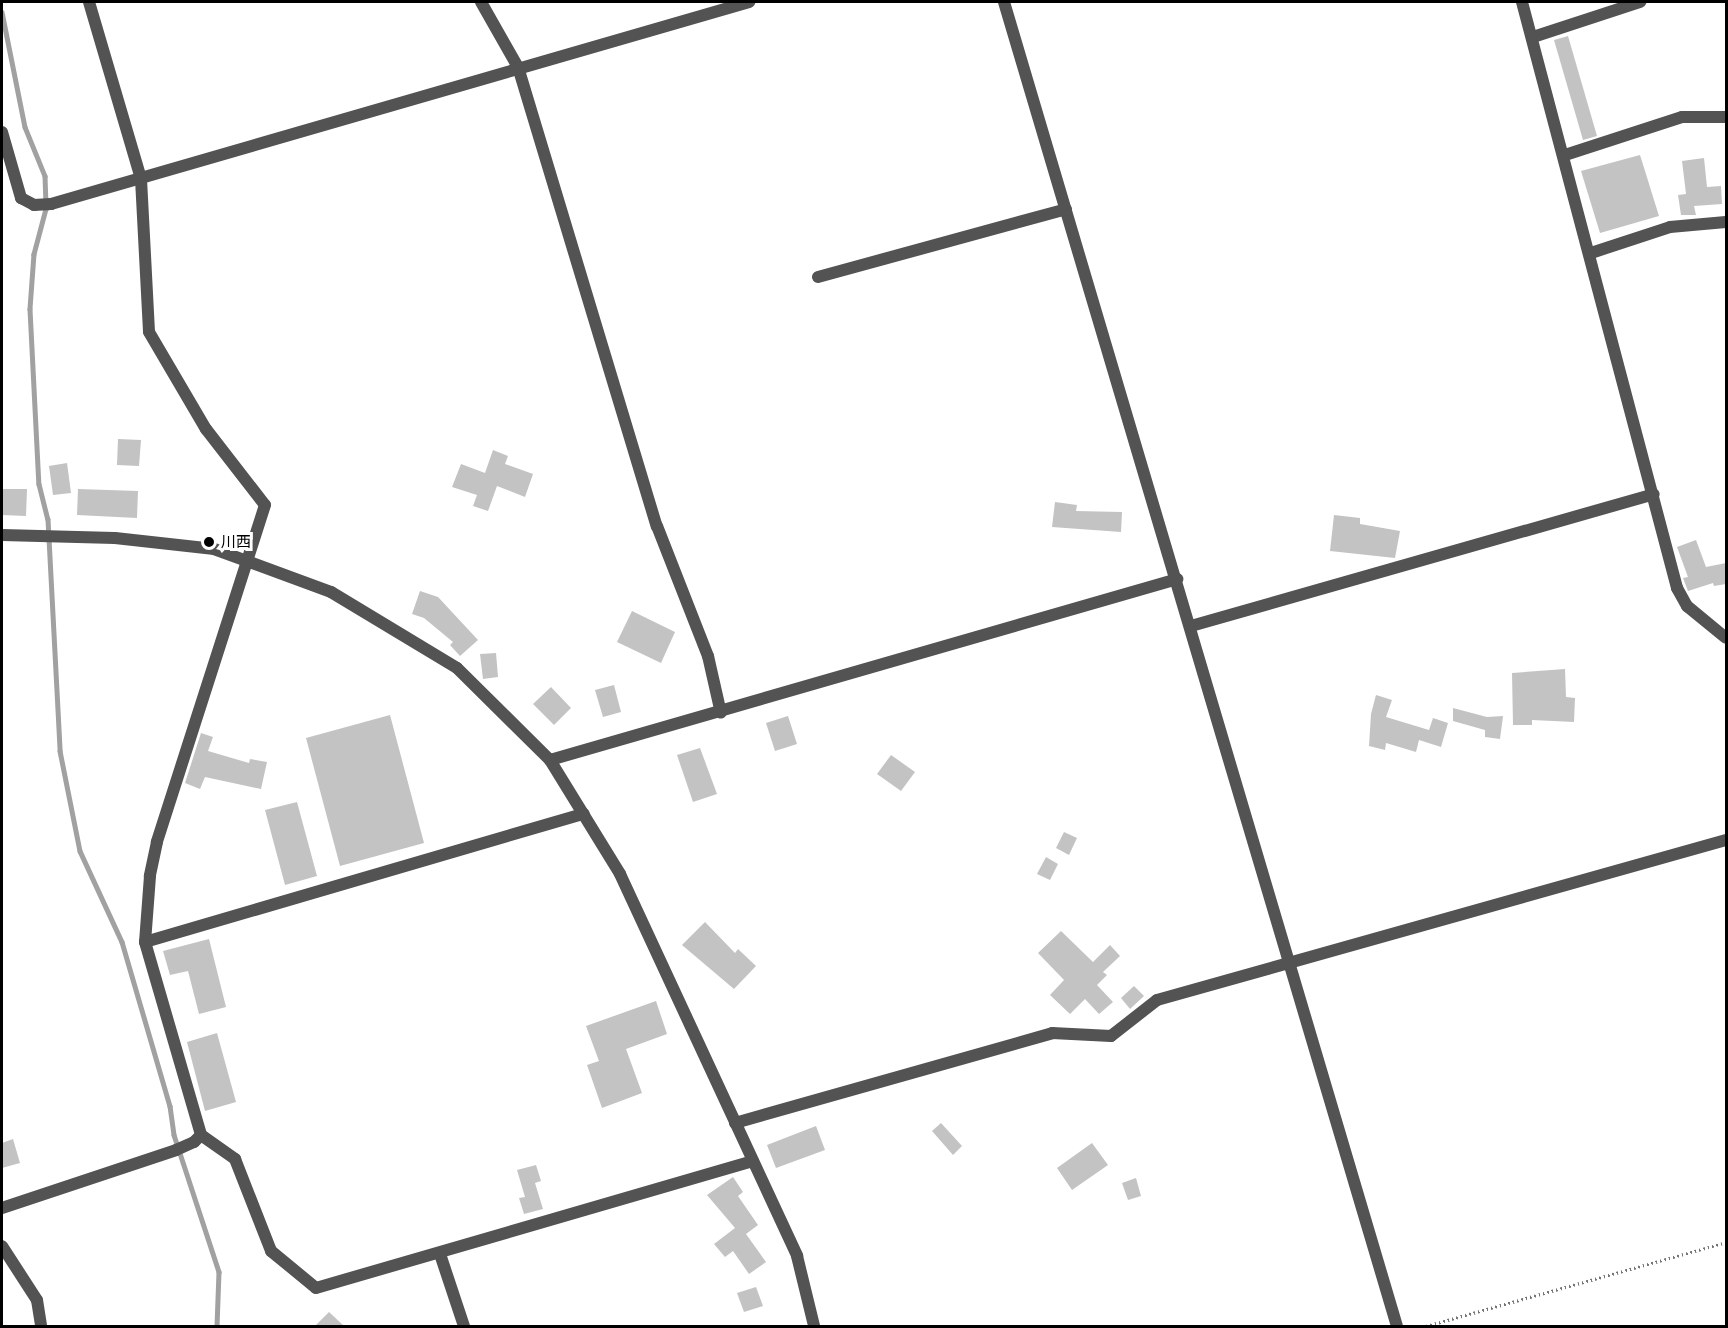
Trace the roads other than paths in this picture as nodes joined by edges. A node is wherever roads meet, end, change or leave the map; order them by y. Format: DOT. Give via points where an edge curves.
graph roads {
  1 [pos="89,2"];
  2 [pos="481,2"];
  3 [pos="749,2"];
  4 [pos="1004,2"];
  5 [pos="1522,2"];
  6 [pos="1640,2"];
  7 [pos="1533,37"];
  8 [pos="518,67"];
  9 [pos="1726,117"];
  10 [pos="2,132"];
  11 [pos="1565,155"];
  12 [pos="141,179"];
  13 [pos="1066,209"];
  14 [pos="1726,222"];
  15 [pos="1591,253"];
  16 [pos="818,278"];
  17 [pos="1654,494"];
  18 [pos="2,536"];
  19 [pos="247,561"];
  20 [pos="1177,579"];
  21 [pos="1191,626"];
  22 [pos="1726,638"];
  23 [pos="721,713"];
  24 [pos="550,760"];
  25 [pos="584,813"];
  26 [pos="1726,840"];
  27 [pos="146,942"];
  28 [pos="1288,964"];
  29 [pos="735,1122"];
  30 [pos="201,1135"];
  31 [pos="753,1161"];
  32 [pos="2,1208"];
  33 [pos="2,1246"];
  34 [pos="440,1254"];
  35 [pos="41,1326"];
  36 [pos="464,1326"];
  37 [pos="814,1326"];
  38 [pos="1397,1326"];
  1 -- 12 [label="street"];
  2 -- 8 [label="street"];
  3 -- 8 [label="street"];
  4 -- 13 [label="street"];
  5 -- 7 [label="street"];
  6 -- 7 [label="street"];
  7 -- 11 [label="street"];
  8 -- 12 [label="street"];
  8 -- 23 [label="street" via="657,526 708,656"];
  9 -- 11 [label="street" via="1682,117"];
  10 -- 12 [label="street" via="21,198 34,205 51,204"];
  11 -- 15 [label="street"];
  12 -- 19 [label="street" via="149,332 206,429 265,506"];
  13 -- 16 [label="street"];
  13 -- 20 [label="street"];
  14 -- 15 [label="street" via="1670,227"];
  15 -- 17 [label="street"];
  17 -- 21 [label="street"];
  17 -- 22 [label="street" via="1677,588 1687,606"];
  18 -- 19 [label="street" via="115,538 214,549"];
  19 -- 24 [label="street" via="331,592 457,668"];
  19 -- 27 [label="street" via="157,842 150,876"];
  20 -- 21 [label="street"];
  20 -- 23 [label="street"];
  21 -- 28 [label="street"];
  23 -- 24 [label="street"];
  24 -- 25 [label="street"];
  25 -- 27 [label="street"];
  25 -- 29 [label="street" via="620,874"];
  26 -- 28 [label="street"];
  27 -- 30 [label="street"];
  28 -- 29 [label="street" via="1157,1000 1112,1036 1052,1033"];
  28 -- 38 [label="street"];
  29 -- 31 [label="street"];
  30 -- 32 [label="street" via="176,1150"];
  30 -- 34 [label="street" via="235,1159 271,1251 316,1288"];
  31 -- 34 [label="street"];
  31 -- 37 [label="street" via="797,1256"];
  33 -- 35 [label="street" via="37,1300"];
  34 -- 36 [label="street"];
}
